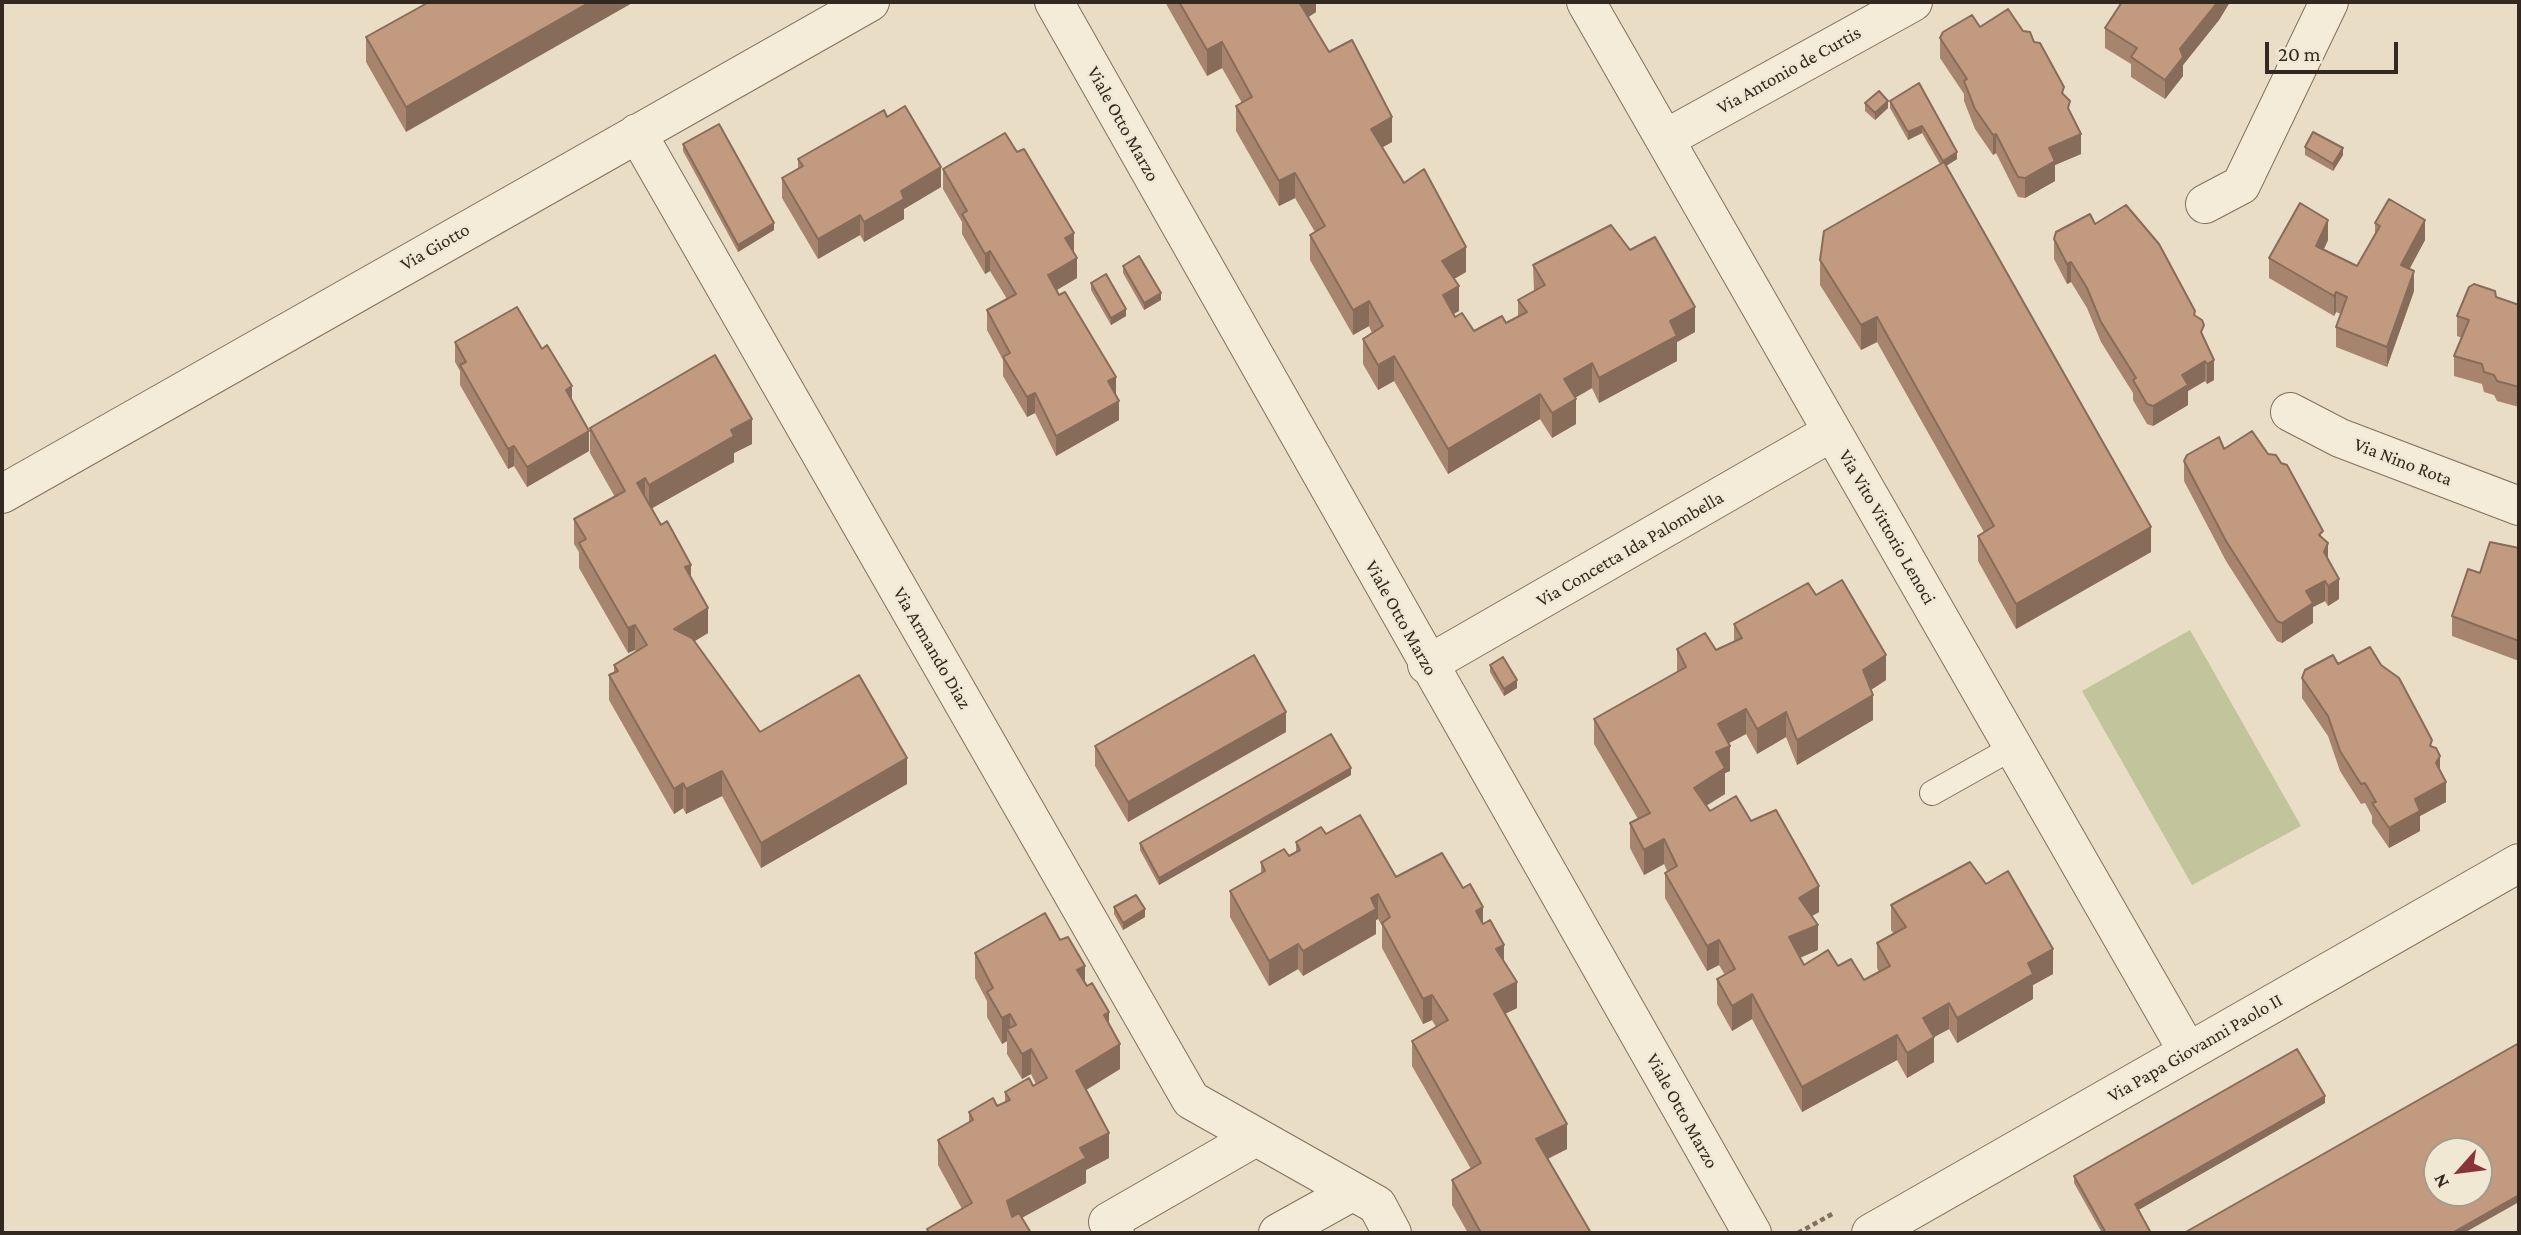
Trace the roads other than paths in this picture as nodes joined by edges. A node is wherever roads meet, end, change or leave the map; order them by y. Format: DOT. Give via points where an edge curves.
graph roads {
  1 [pos="870,2"];
  2 [pos="1054,2"];
  3 [pos="1587,2"];
  4 [pos="1913,2"];
  5 [pos="2329,2"];
  6 [pos="637,133"];
  7 [pos="1665,139"];
  8 [pos="2206,204"];
  9 [pos="2290,412"];
  10 [pos="1832,432"];
  11 [pos="2,494"];
  12 [pos="2519,506"];
  13 [pos="1427,665"];
  14 [pos="2014,747"];
  15 [pos="1933,793"];
  16 [pos="2519,863"];
  17 [pos="2188,1052"];
  18 [pos="1254,1138"];
  19 [pos="1350,1192"];
  20 [pos="1115,1233"];
  21 [pos="1278,1233"];
  22 [pos="1392,1233"];
  23 [pos="1752,1233"];
  24 [pos="1871,1233"];
  1 -- 6 [label="street, Via Giotto"];
  2 -- 13 [label="street, Viale Otto Marzo"];
  3 -- 7 [label="street, Via Vito Vittorio Lenoci"];
  4 -- 7 [label="street, Via Antonio de Curtis"];
  5 -- 8 [label="street" via="2241,185"];
  6 -- 11 [label="street, Via Giotto"];
  6 -- 18 [label="street, Via Armando Diaz" via="1191,1100"];
  7 -- 10 [label="street, Via Vito Vittorio Lenoci"];
  9 -- 12 [label="street, Via Nino Rota" via="2340,438"];
  10 -- 13 [label="street, Via Concetta Ida Palombella"];
  10 -- 14 [label="street, Via Vito Vittorio Lenoci"];
  13 -- 23 [label="street, Viale Otto Marzo"];
  14 -- 15 [label="lane"];
  14 -- 17 [label="street, Via Vito Vittorio Lenoci"];
  16 -- 17 [label="street, Via Papa Giovanni Paolo II"];
  17 -- 24 [label="street, Via Papa Giovanni Paolo II"];
  18 -- 19 [label="street, Via Armando Diaz"];
  18 -- 20 [label="street" via="1108,1222"];
  19 -- 21 [label="street"];
  19 -- 22 [label="street, Via Armando Diaz" via="1377,1205"];
}
